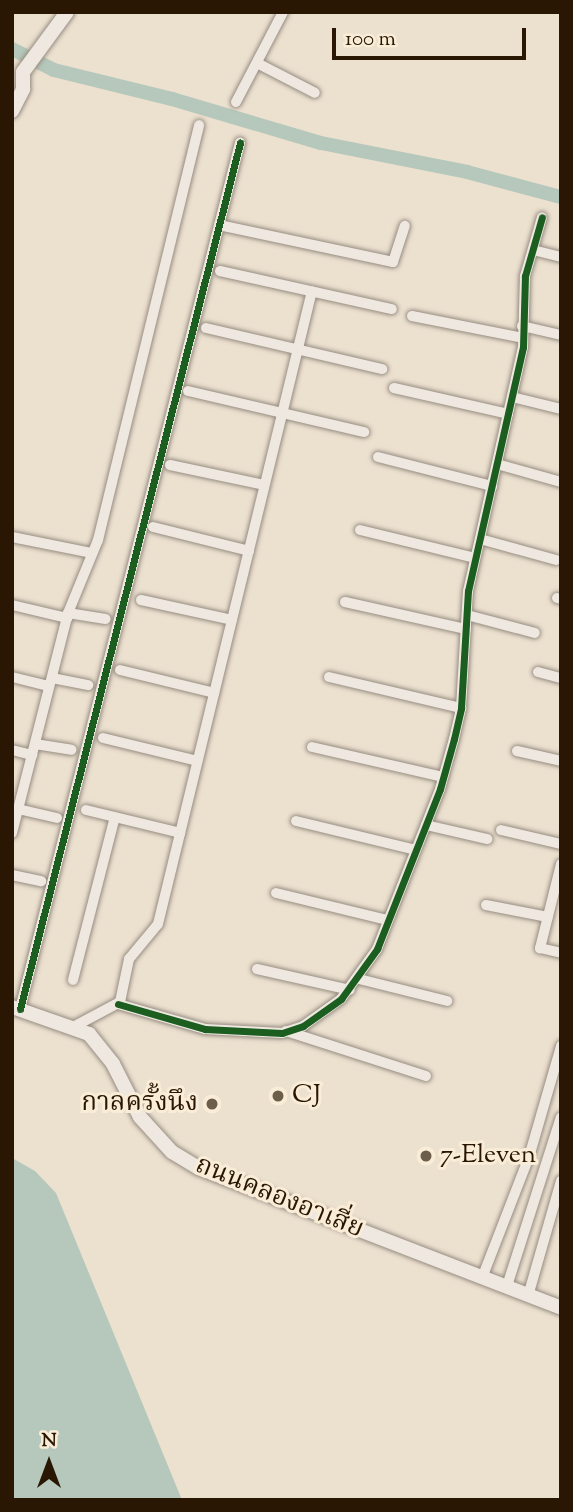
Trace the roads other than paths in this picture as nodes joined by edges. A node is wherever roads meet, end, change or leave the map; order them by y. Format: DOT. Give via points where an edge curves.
graph roads {
  1 [pos="67,12"];
  2 [pos="283,12"];
  3 [pos="257,63"];
  4 [pos="314,93"];
  5 [pos="236,102"];
  6 [pos="12,111"];
  7 [pos="199,125"];
  8 [pos="240,143"];
  9 [pos="542,218"];
  10 [pos="219,225"];
  11 [pos="405,226"];
  12 [pos="533,250"];
  13 [pos="561,257"];
  14 [pos="220,271"];
  15 [pos="312,291"];
  16 [pos="391,309"];
  17 [pos="412,316"];
  18 [pos="206,328"];
  19 [pos="522,332"];
  20 [pos="561,335"];
  21 [pos="298,348"];
  22 [pos="382,369"];
  23 [pos="394,388"];
  24 [pos="188,391"];
  25 [pos="512,397"];
  26 [pos="561,409"];
  27 [pos="284,412"];
  28 [pos="508,414"];
  29 [pos="364,432"];
  30 [pos="378,457"];
  31 [pos="497,464"];
  32 [pos="170,465"];
  33 [pos="561,482"];
  34 [pos="264,485"];
  35 [pos="492,486"];
  36 [pos="153,527"];
  37 [pos="360,530"];
  38 [pos="12,537"];
  39 [pos="480,539"];
  40 [pos="248,551"];
  41 [pos="92,553"];
  42 [pos="475,558"];
  43 [pos="556,560"];
  44 [pos="141,600"];
  45 [pos="345,602"];
  46 [pos="12,605"];
  47 [pos="68,615"];
  48 [pos="467,615"];
  49 [pos="106,619"];
  50 [pos="232,620"];
  51 [pos="466,629"];
  52 [pos="535,633"];
  53 [pos="120,670"];
  54 [pos="538,672"];
  55 [pos="12,677"];
  56 [pos="329,677"];
  57 [pos="561,678"];
  58 [pos="50,682"];
  59 [pos="88,685"];
  60 [pos="214,693"];
  61 [pos="461,708"];
  62 [pos="103,738"];
  63 [pos="312,747"];
  64 [pos="34,749"];
  65 [pos="12,750"];
  66 [pos="72,750"];
  67 [pos="517,751"];
  68 [pos="197,761"];
  69 [pos="561,761"];
  70 [pos="443,777"];
  71 [pos="86,810"];
  72 [pos="16,815"];
  73 [pos="115,817"];
  74 [pos="57,818"];
  75 [pos="296,821"];
  76 [pos="426,825"];
  77 [pos="501,830"];
  78 [pos="12,833"];
  79 [pos="180,834"];
  80 [pos="487,839"];
  81 [pos="561,844"];
  82 [pos="416,850"];
  83 [pos="561,864"];
  84 [pos="12,875"];
  85 [pos="41,881"];
  86 [pos="275,893"];
  87 [pos="486,905"];
  88 [pos="548,917"];
  89 [pos="388,920"];
  90 [pos="561,953"];
  91 [pos="257,969"];
  92 [pos="359,979"];
  93 [pos="73,980"];
  94 [pos="349,990"];
  95 [pos="447,1001"];
  96 [pos="118,1004"];
  97 [pos="16,1008"];
  98 [pos="75,1026"];
  99 [pos="286,1031"];
  100 [pos="561,1046"];
  101 [pos="426,1076"];
  102 [pos="561,1117"];
  103 [pos="561,1181"];
  104 [pos="482,1278"];
  105 [pos="507,1286"];
  106 [pos="528,1296"];
  107 [pos="561,1308"];
  1 -- 6 [label="street" via="23,72 23,89"];
  2 -- 3 [label="street"];
  3 -- 4 [label="street"];
  3 -- 5 [label="street"];
  7 -- 41 [label="street"];
  8 -- 10 [label="street"];
  9 -- 12 [label="street"];
  10 -- 11 [label="street" via="393,262"];
  10 -- 97 [label="street"];
  12 -- 13 [label="street"];
  12 -- 19 [label="street" via="525,276"];
  14 -- 15 [label="street"];
  15 -- 16 [label="street"];
  15 -- 21 [label="street"];
  17 -- 19 [label="street"];
  18 -- 21 [label="street"];
  19 -- 20 [label="street"];
  19 -- 25 [label="street"];
  21 -- 22 [label="street"];
  21 -- 27 [label="street"];
  23 -- 28 [label="street"];
  24 -- 27 [label="street"];
  25 -- 26 [label="street"];
  25 -- 28 [label="street"];
  27 -- 29 [label="street"];
  27 -- 34 [label="street"];
  28 -- 31 [label="street"];
  30 -- 35 [label="street"];
  31 -- 33 [label="street"];
  31 -- 35 [label="street"];
  32 -- 34 [label="street"];
  34 -- 40 [label="street"];
  35 -- 39 [label="street"];
  36 -- 40 [label="street"];
  37 -- 42 [label="street"];
  38 -- 41 [label="street"];
  39 -- 42 [label="street"];
  39 -- 43 [label="street"];
  40 -- 50 [label="street"];
  41 -- 47 [label="street"];
  42 -- 48 [label="street"];
  44 -- 50 [label="street"];
  45 -- 51 [label="street"];
  46 -- 47 [label="street"];
  47 -- 49 [label="street"];
  47 -- 58 [label="street"];
  48 -- 51 [label="street"];
  48 -- 52 [label="street"];
  50 -- 60 [label="street"];
  51 -- 61 [label="street"];
  53 -- 60 [label="street"];
  54 -- 57 [label="street"];
  55 -- 58 [label="street"];
  56 -- 61 [label="street"];
  58 -- 59 [label="street"];
  58 -- 64 [label="street"];
  60 -- 68 [label="street"];
  61 -- 70 [label="street"];
  62 -- 68 [label="street"];
  63 -- 70 [label="street"];
  64 -- 65 [label="street"];
  64 -- 66 [label="street"];
  64 -- 72 [label="street"];
  67 -- 69 [label="street"];
  68 -- 79 [label="street"];
  70 -- 76 [label="street"];
  71 -- 73 [label="street"];
  72 -- 74 [label="street"];
  72 -- 78 [label="street"];
  73 -- 79 [label="street"];
  73 -- 93 [label="street"];
  75 -- 82 [label="street"];
  76 -- 80 [label="street"];
  76 -- 82 [label="street"];
  77 -- 81 [label="street"];
  79 -- 96 [label="street" via="158,924 129,959 125,993"];
  82 -- 89 [label="street"];
  83 -- 88 [label="street"];
  84 -- 85 [label="street"];
  86 -- 89 [label="street"];
  87 -- 88 [label="street"];
  88 -- 90 [label="street" via="540,948"];
  89 -- 92 [label="street"];
  91 -- 94 [label="street"];
  92 -- 94 [label="street"];
  92 -- 95 [label="street"];
  94 -- 99 [label="street" via="321,1014"];
  96 -- 98 [label="street"];
  96 -- 99 [label="street" via="205,1029 240,1034"];
  97 -- 98 [label="street, ถนนคลองอาเสี่ย"];
  98 -- 104 [label="street, ถนนคลองอาเสี่ย" via="101,1045 140,1117 181,1157"];
  99 -- 101 [label="street"];
  100 -- 104 [label="street" via="529,1157"];
  102 -- 105 [label="street"];
  103 -- 106 [label="street"];
  104 -- 105 [label="street, ถนนคลองอาเสี่ย"];
  105 -- 106 [label="street, ถนนคลองอาเสี่ย"];
  106 -- 107 [label="street, ถนนคลองอาเสี่ย"];
}
